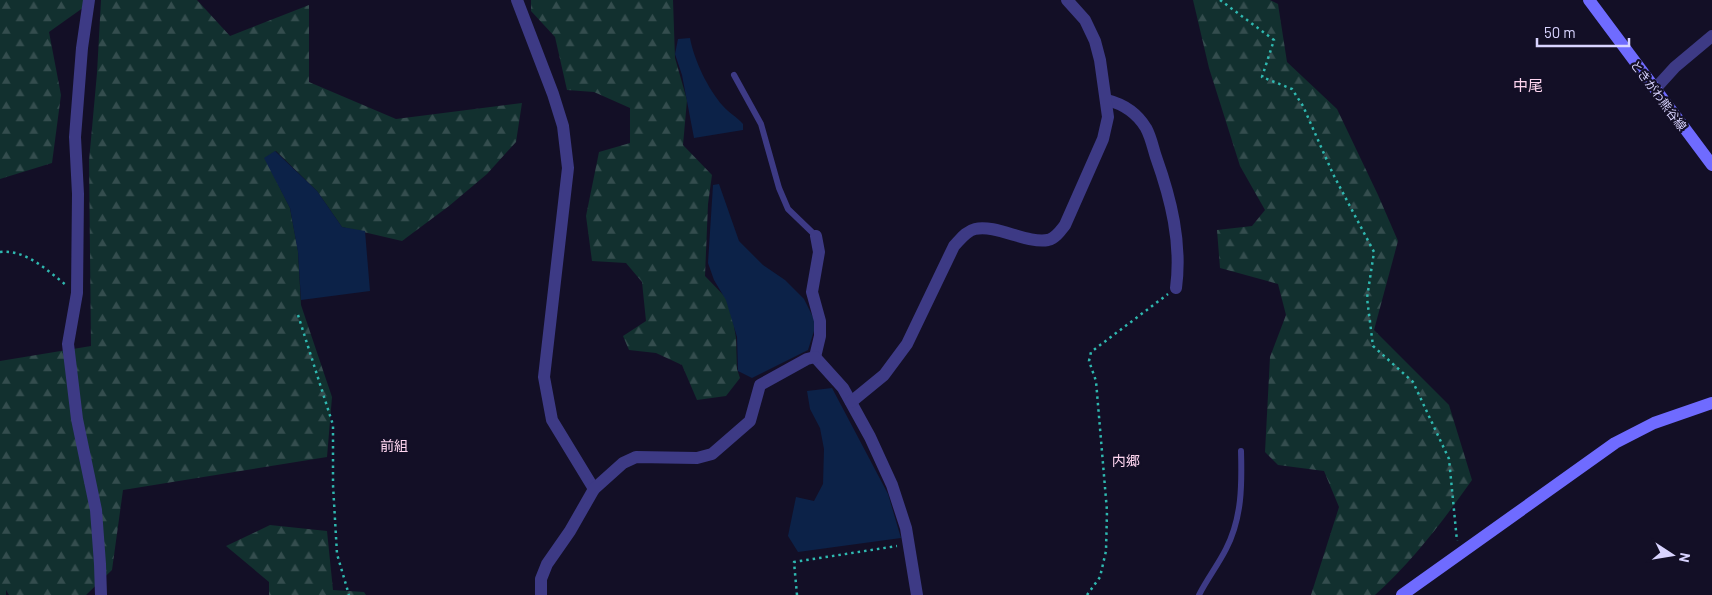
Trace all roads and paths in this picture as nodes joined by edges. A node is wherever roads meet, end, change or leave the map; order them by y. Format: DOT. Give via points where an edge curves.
graph roads {
  1 [pos="89,0"];
  2 [pos="517,0"];
  3 [pos="1067,0"];
  4 [pos="1220,0"];
  5 [pos="1589,0"];
  6 [pos="1712,36"];
  7 [pos="734,75"];
  8 [pos="1655,89"];
  9 [pos="1107,100"];
  10 [pos="1712,165"];
  11 [pos="816,236"];
  12 [pos="0,252"];
  13 [pos="1176,288"];
  14 [pos="76,293"];
  15 [pos="298,315"];
  16 [pos="815,357"];
  17 [pos="851,402"];
  18 [pos="1712,403"];
  19 [pos="1241,451"];
  20 [pos="594,489"];
  21 [pos="908,544"];
  22 [pos="1459,556"];
  23 [pos="101,595"];
  24 [pos="349,595"];
  25 [pos="541,595"];
  26 [pos="797,595"];
  27 [pos="917,595"];
  28 [pos="1088,595"];
  29 [pos="1199,595"];
  30 [pos="1402,595"];
  1 -- 14 [label="street" via="75,137 78,194"];
  2 -- 20 [label="street" via="556,102 563,126 568,168 544,377 552,420"];
  3 -- 9 [label="street" via="1085,20 1095,40"];
  4 -- 22 [label="path" via="1274,40 1262,77 1292,89 1303,106 1333,174 1374,252 1367,298 1372,346 1413,382 1449,459"];
  5 -- 8 [label="street, ときがわ熊谷線"];
  6 -- 8 [label="street"];
  7 -- 11 [label="lane" via="761,124 788,209"];
  8 -- 10 [label="street, ときがわ熊谷線"];
  9 -- 13 [label="street" via="1130,110 1146,129 1162,174 1178,245"];
  9 -- 17 [label="street" via="1108,117 1103,139 1065,225 1057,235 1049,240 1040,240 974,229 964,235 954,246 907,344 884,376"];
  11 -- 16 [label="street" via="819,252 812,292 820,321 820,336"];
  12 -- 14 [label="path" via="8,251 34,260"];
  13 -- 28 [label="path" via="1091,352 1089,361 1096,380 1107,511 1106,551 1100,577"];
  14 -- 23 [label="street" via="68,344 78,419 96,510"];
  15 -- 24 [label="path" via="333,425 337,554"];
  16 -- 17 [label="street"];
  16 -- 20 [label="street" via="760,385 750,421 712,454 697,458 636,457 623,463"];
  17 -- 21 [label="street" via="892,485"];
  18 -- 22 [label="street" via="1654,423 1615,443"];
  19 -- 29 [label="lane" via="1242,484 1235,525 1226,548"];
  20 -- 25 [label="street" via="547,564 541,579"];
  21 -- 26 [label="path" via="794,562"];
  21 -- 27 [label="street"];
  22 -- 30 [label="street"];
}
